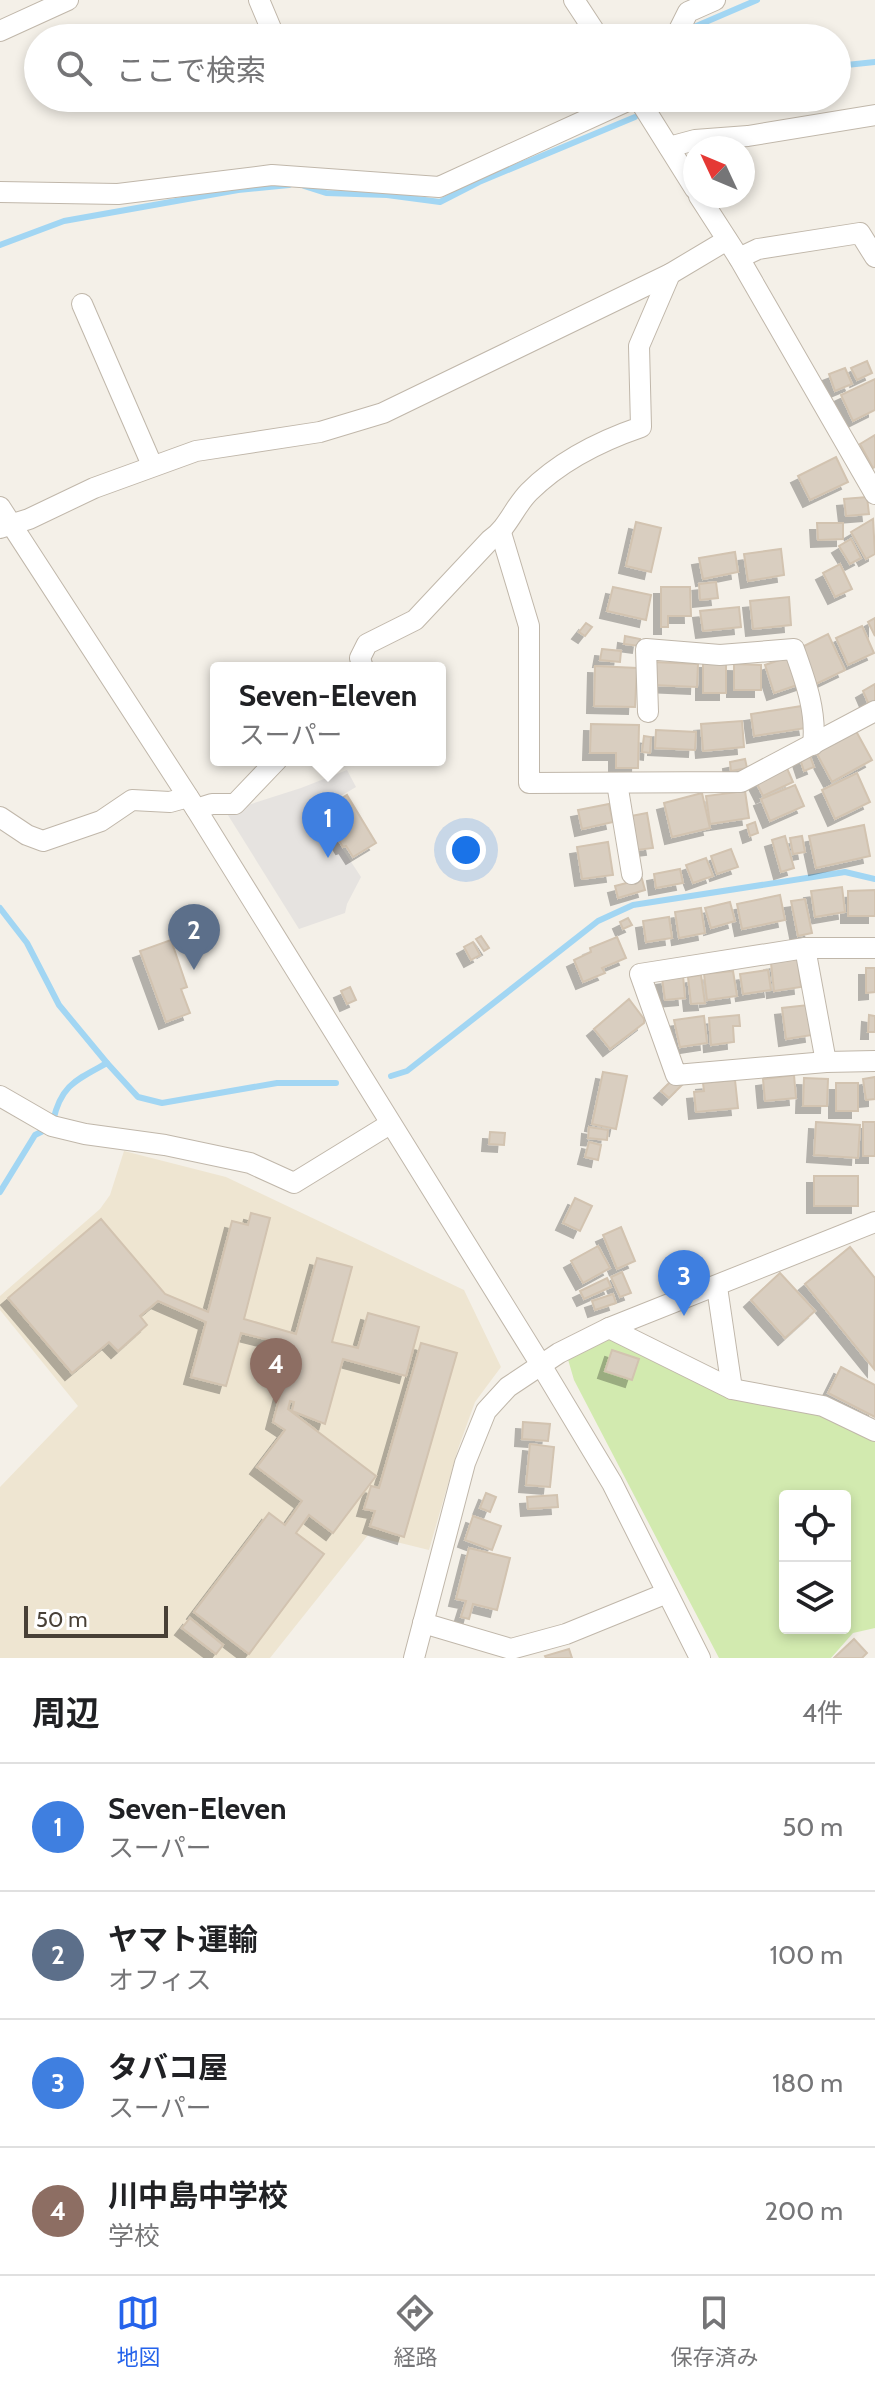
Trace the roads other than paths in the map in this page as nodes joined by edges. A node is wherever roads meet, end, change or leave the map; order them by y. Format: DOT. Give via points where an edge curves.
graph roads {
  1 [pos="68,0"];
  2 [pos="259,0"];
  3 [pos="574,0"];
  4 [pos="715,0"];
  5 [pos="269,24"];
  6 [pos="590,24"];
  7 [pos="682,24"];
  8 [pos="0,31"];
  9 [pos="605,112"];
  10 [pos="645,112"];
  11 [pos="875,115"];
  12 [pos="669,147"];
  13 [pos="683,170"];
  14 [pos="0,192"];
  15 [pos="707,208"];
  16 [pos="727,240"];
  17 [pos="875,257"];
  18 [pos="739,258"];
  19 [pos="670,274"];
  20 [pos="82,304"];
  21 [pos="152,465"];
  22 [pos="875,494"];
  23 [pos="0,507"];
  24 [pos="6,527"];
  25 [pos="501,533"];
  26 [pos="361,662"];
  27 [pos="875,711"];
  28 [pos="648,712"];
  29 [pos="813,745"];
  30 [pos="271,766"];
  31 [pos="617,783"];
  32 [pos="192,803"];
  33 [pos="0,817"];
  34 [pos="632,874"];
  35 [pos="805,948"];
  36 [pos="875,948"];
  37 [pos="875,1061"];
  38 [pos="826,1062"];
  39 [pos="0,1096"];
  40 [pos="390,1124"];
  41 [pos="875,1222"];
  42 [pos="717,1287"];
  43 [pos="609,1328"];
  44 [pos="541,1365"];
  45 [pos="732,1389"];
  46 [pos="875,1431"];
  47 [pos="667,1593"];
  48 [pos="423,1623"];
  49 [pos="414,1658"];
  50 [pos="700,1658"];
  1 -- 8 [label="street"];
  2 -- 5 [label="street"];
  3 -- 6 [label="street"];
  4 -- 7 [label="street" via="688,12"];
  9 -- 14 [label="street" via="439,187 272,175 118,194"];
  10 -- 12 [label="street"];
  11 -- 12 [label="street"];
  12 -- 13 [label="street"];
  15 -- 16 [label="street"];
  16 -- 18 [label="street"];
  16 -- 19 [label="street"];
  17 -- 18 [label="street" via="860,233 758,249"];
  18 -- 22 [label="street"];
  19 -- 21 [label="street" via="383,413 320,432 196,451"];
  19 -- 25 [label="street" via="639,346 641,427 582,451 528,493"];
  20 -- 21 [label="street"];
  21 -- 24 [label="street"];
  23 -- 24 [label="street"];
  24 -- 32 [label="street"];
  25 -- 26 [label="street" via="415,620 367,644"];
  25 -- 31 [label="street" via="529,626 529,783"];
  27 -- 29 [label="street"];
  28 -- 29 [label="street" via="646,649 720,655 794,649 811,698"];
  29 -- 31 [label="street" via="741,782"];
  30 -- 32 [label="street" via="235,804"];
  31 -- 34 [label="street"];
  32 -- 33 [label="street" via="132,800 101,821 43,841"];
  32 -- 40 [label="street"];
  35 -- 36 [label="street"];
  35 -- 38 [label="street"];
  35 -- 38 [label="street" via="640,974 676,1075"];
  37 -- 38 [label="street"];
  39 -- 40 [label="street" via="52,1126 250,1163 294,1183"];
  40 -- 44 [label="street"];
  41 -- 42 [label="street"];
  42 -- 43 [label="street"];
  42 -- 45 [label="street"];
  43 -- 44 [label="street"];
  43 -- 45 [label="street"];
  44 -- 47 [label="street" via="612,1483"];
  44 -- 48 [label="street" via="508,1387 486,1411 465,1463"];
  45 -- 46 [label="street" via="823,1406"];
  47 -- 48 [label="street" via="566,1634 511,1649"];
  47 -- 50 [label="street"];
  48 -- 49 [label="street"];
}
